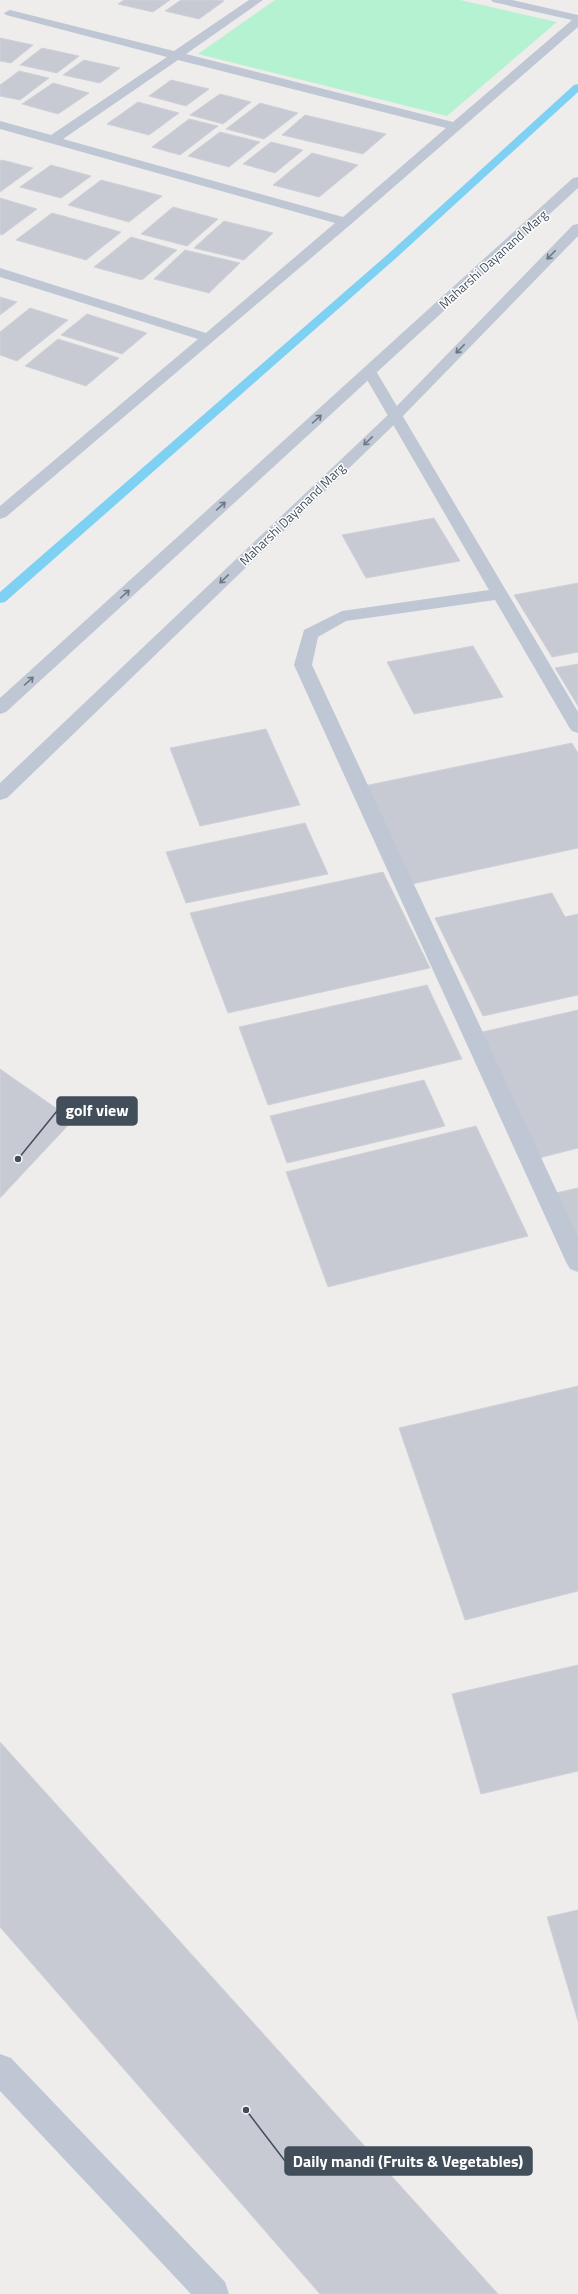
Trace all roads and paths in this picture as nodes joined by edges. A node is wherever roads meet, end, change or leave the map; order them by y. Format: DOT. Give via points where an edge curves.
graph roads {
  1 [pos="256,0"];
  2 [pos="497,0"];
  3 [pos="26,3"];
  4 [pos="5,16"];
  5 [pos="578,18"];
  6 [pos="578,21"];
  7 [pos="176,55"];
  8 [pos="0,125"];
  9 [pos="456,127"];
  10 [pos="53,140"];
  11 [pos="578,181"];
  12 [pos="345,222"];
  13 [pos="578,228"];
  14 [pos="0,272"];
  15 [pos="208,338"];
  16 [pos="369,371"];
  17 [pos="395,416"];
  18 [pos="0,514"];
  19 [pos="500,594"];
  20 [pos="0,708"];
  21 [pos="578,727"];
  22 [pos="0,794"];
  23 [pos="578,1262"];
  24 [pos="0,2069"];
  25 [pos="213,2294"];
  1 -- 7 [label="street"];
  2 -- 5 [label="street"];
  3 -- 4 [label="street"];
  4 -- 7 [label="street"];
  6 -- 9 [label="street"];
  7 -- 9 [label="street"];
  7 -- 10 [label="street"];
  8 -- 10 [label="street"];
  9 -- 12 [label="street"];
  10 -- 12 [label="street"];
  11 -- 16 [label="street, Maharshi Dayanand Marg"];
  12 -- 15 [label="street"];
  13 -- 17 [label="street, Maharshi Dayanand Marg, one-way"];
  14 -- 15 [label="street"];
  15 -- 18 [label="street"];
  16 -- 17 [label="street"];
  20 -- 16 [label="street, Maharshi Dayanand Marg, one-way"];
  17 -- 19 [label="street"];
  17 -- 22 [label="street, Maharshi Dayanand Marg, one-way"];
  19 -- 21 [label="street"];
  19 -- 23 [label="street" via="342,616 310,634 303,665"];
  24 -- 25 [label="street"];
}
